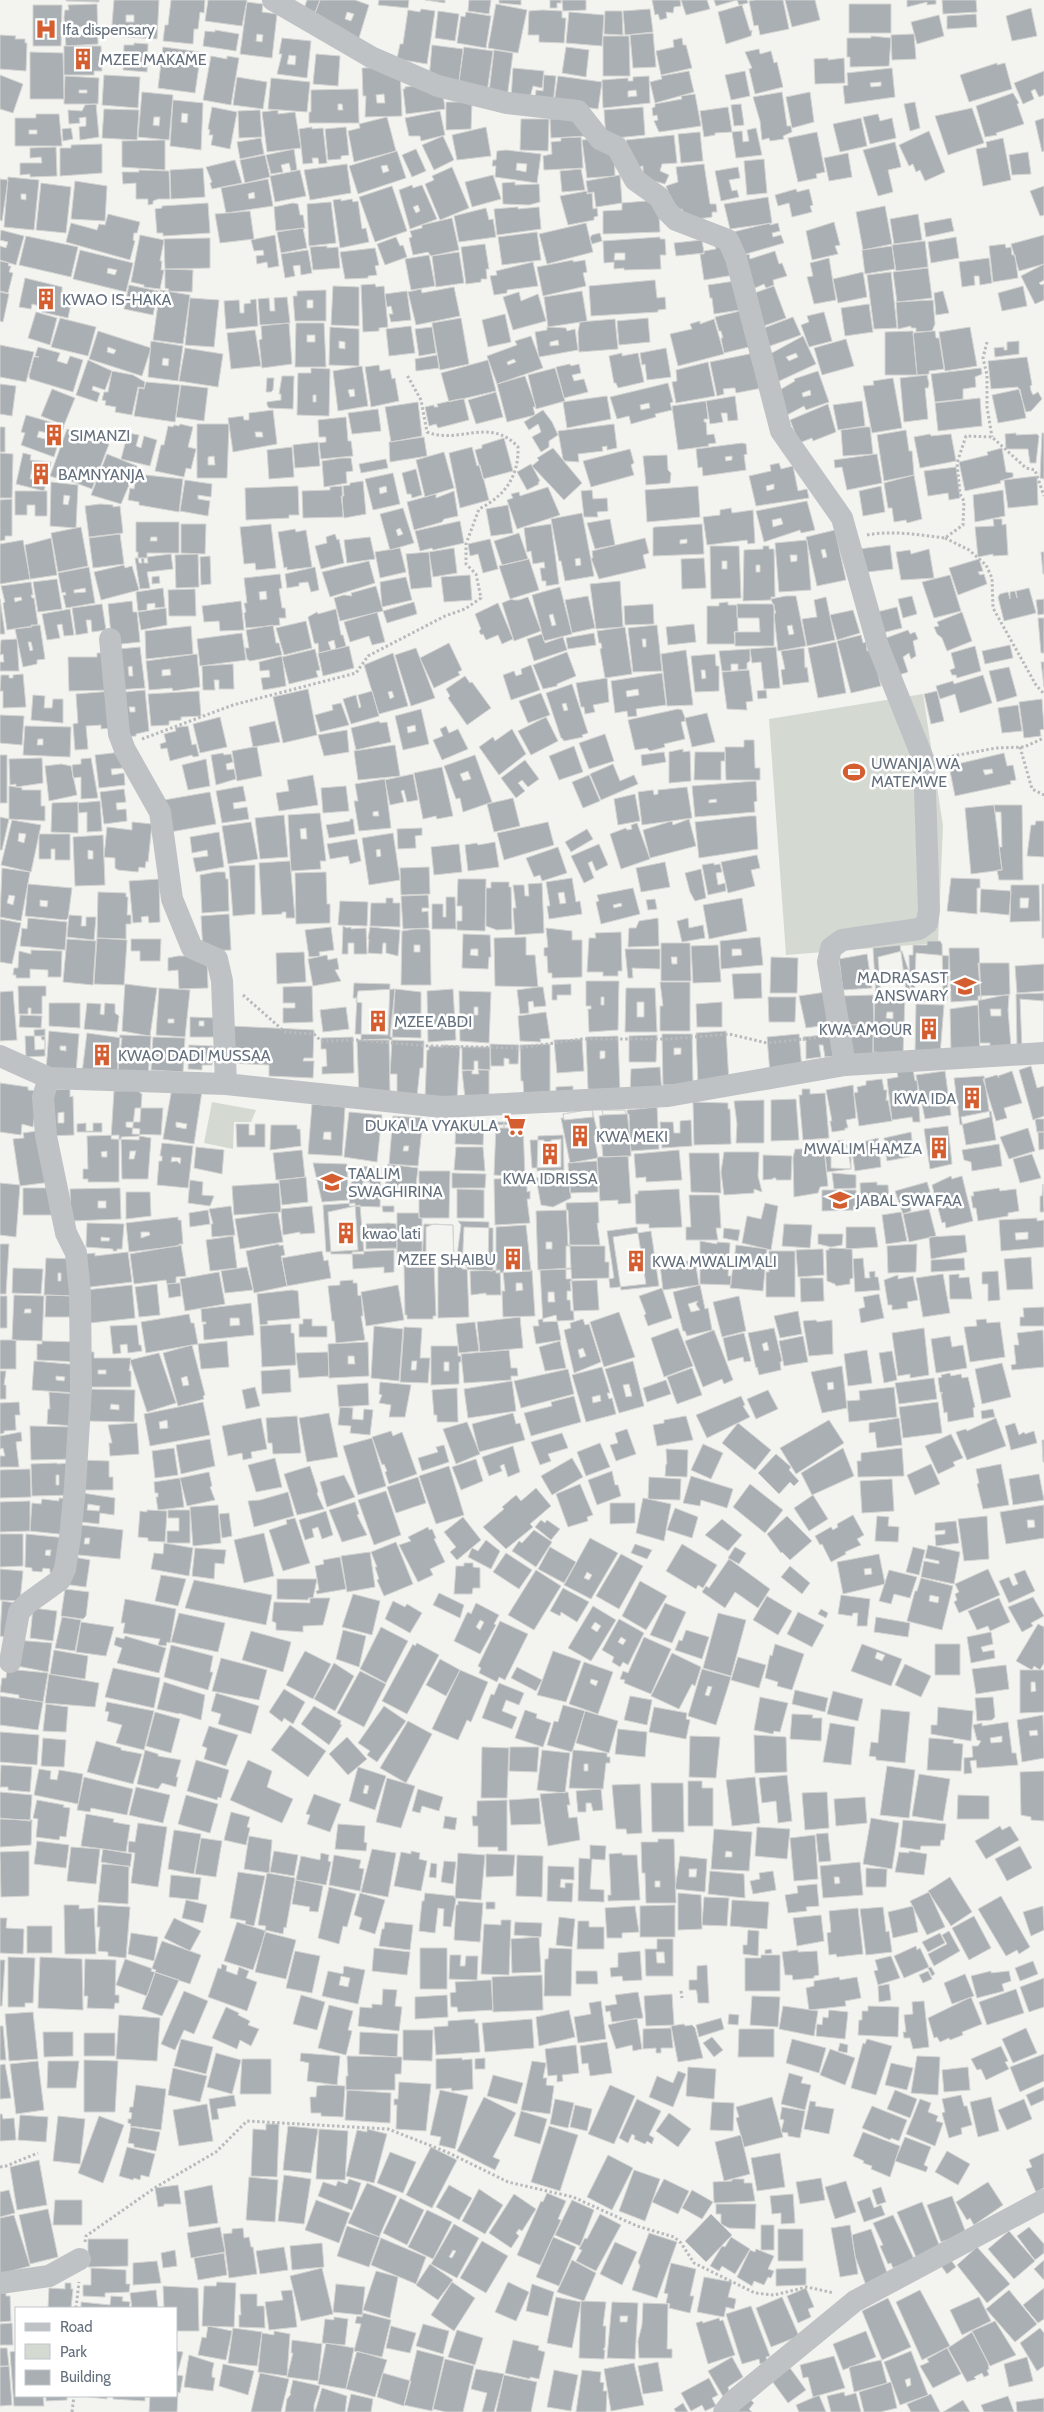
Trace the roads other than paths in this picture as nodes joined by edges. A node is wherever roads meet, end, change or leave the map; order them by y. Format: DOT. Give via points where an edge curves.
graph roads {
  1 [pos="273,0"];
  2 [pos="110,638"];
  3 [pos="1044,1053"];
  4 [pos="0,1056"];
  5 [pos="845,1065"];
  6 [pos="49,1078"];
  7 [pos="226,1084"];
  8 [pos="10,1662"];
  9 [pos="1044,2200"];
  10 [pos="80,2259"];
  11 [pos="0,2284"];
  12 [pos="724,2412"];
  1 -- 5 [label="street" via="371,57 438,86 507,103 578,111 600,139 617,147 635,180 659,197 676,220 728,240 736,258 781,431 842,518 878,646 924,761 927,923 919,929 842,940 832,948 828,962"];
  2 -- 7 [label="street" via="118,734 160,812 172,899 192,948 217,959 222,982"];
  3 -- 5 [label="street"];
  4 -- 6 [label="street"];
  5 -- 7 [label="street" via="668,1096 442,1107"];
  6 -- 7 [label="street"];
  6 -- 8 [label="street" via="43,1097 46,1136 66,1233 76,1253 80,1293 81,1389 75,1487 65,1569 60,1580 20,1612"];
  9 -- 12 [label="street" via="855,2301"];
  10 -- 11 [label="street" via="49,2276"];
}
